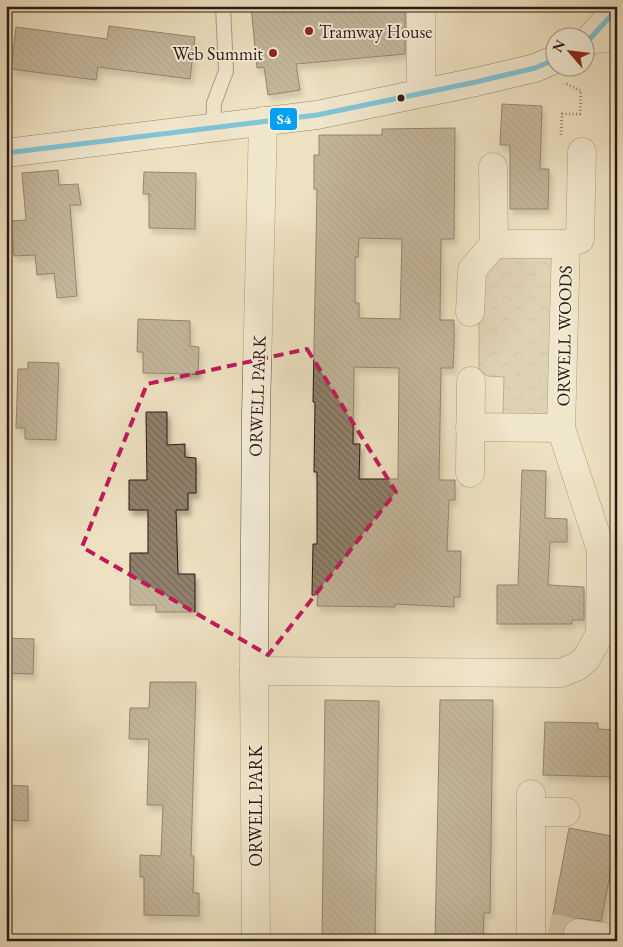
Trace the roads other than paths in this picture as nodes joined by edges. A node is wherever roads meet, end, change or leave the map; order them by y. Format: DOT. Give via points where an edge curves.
graph roads {
  1 [pos="223,6"];
  2 [pos="421,6"];
  3 [pos="617,9"];
  4 [pos="598,40"];
  5 [pos="546,63"];
  6 [pos="421,93"];
  7 [pos="263,121"];
  8 [pos="213,128"];
  9 [pos="582,152"];
  10 [pos="6,153"];
  11 [pos="493,167"];
  12 [pos="494,244"];
  13 [pos="566,244"];
  14 [pos="470,312"];
  15 [pos="471,381"];
  16 [pos="470,427"];
  17 [pos="562,428"];
  18 [pos="470,473"];
  19 [pos="254,670"];
  20 [pos="566,812"];
  21 [pos="538,931"];
  22 [pos="578,933"];
  23 [pos="617,939"];
  24 [pos="256,941"];
  1 -- 8 [label="lane" via="226,71 214,103"];
  2 -- 6 [label="street"];
  3 -- 4 [label="street"];
  5 -- 6 [label="street"];
  6 -- 7 [label="street" via="317,114"];
  7 -- 8 [label="street"];
  7 -- 19 [label="street, ORWELL PARK"];
  8 -- 10 [label="street"];
  9 -- 13 [label="street, ORWELL WOODS" via="580,239"];
  11 -- 12 [label="street"];
  12 -- 13 [label="street, ORWELL WOODS"];
  12 -- 14 [label="street" via="472,270"];
  13 -- 17 [label="street, ORWELL WOODS"];
  15 -- 16 [label="street"];
  16 -- 17 [label="street, ORWELL WOODS"];
  16 -- 18 [label="street"];
  17 -- 19 [label="street, ORWELL WOODS" via="601,550 600,634 586,659 578,666 561,672"];
  19 -- 24 [label="street, ORWELL PARK"];
  20 -- 21 [label="street" via="531,803"];
  22 -- 23 [label="street"];
}
